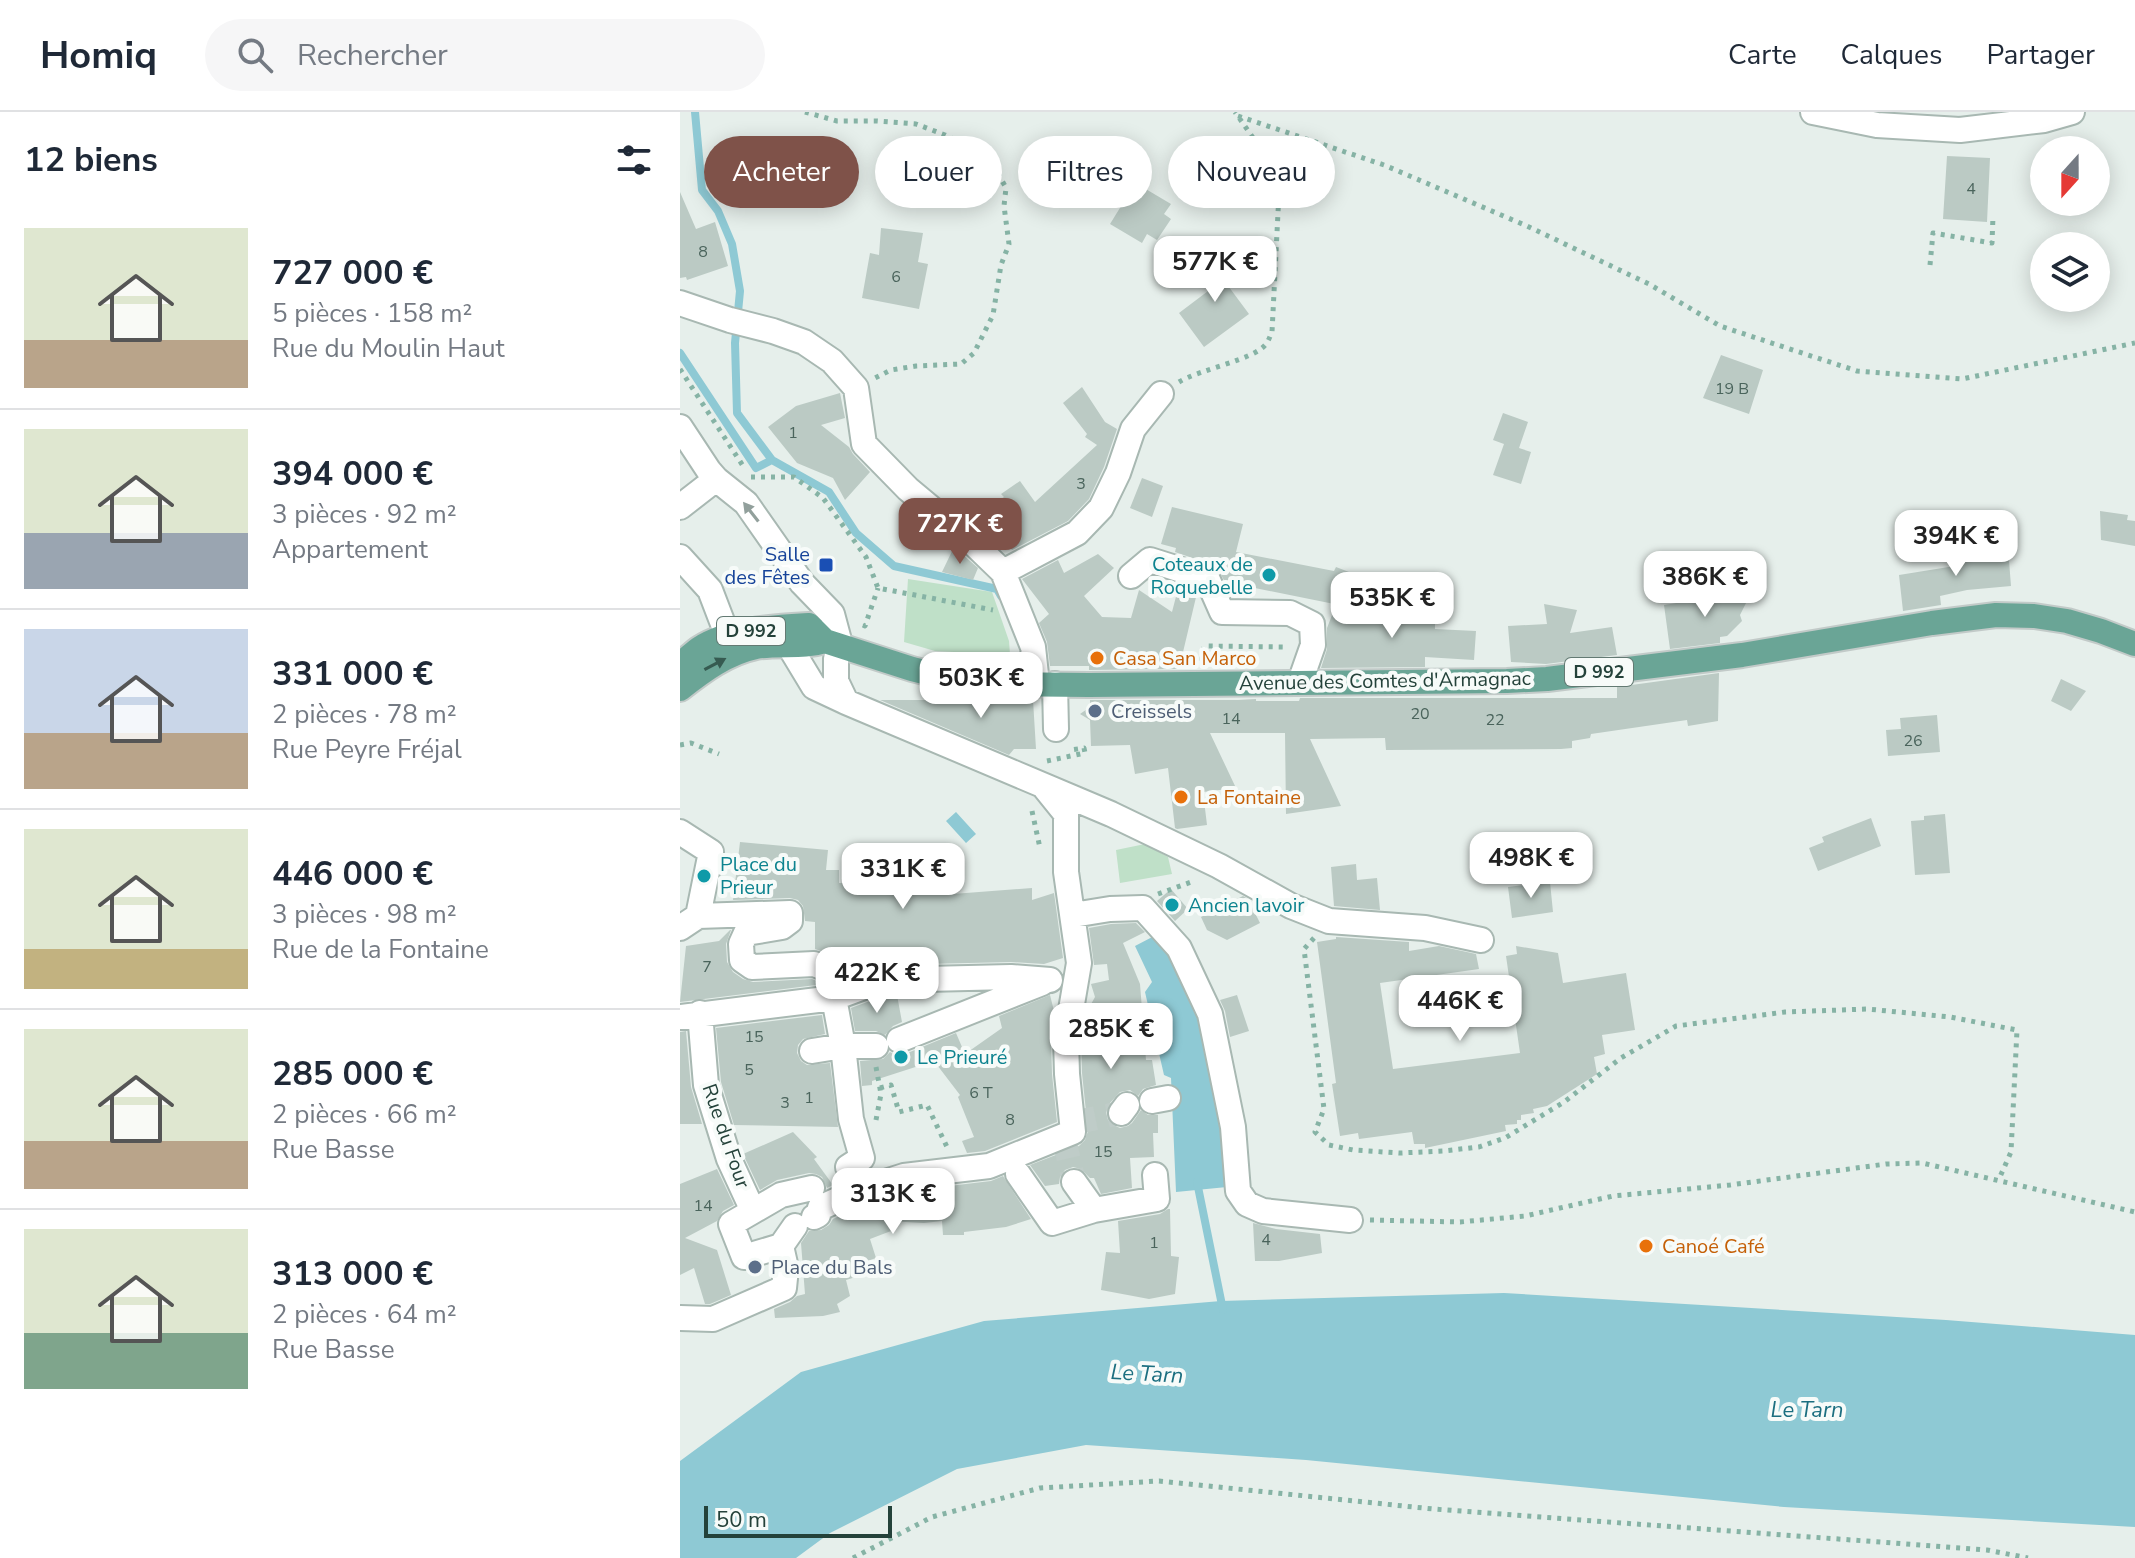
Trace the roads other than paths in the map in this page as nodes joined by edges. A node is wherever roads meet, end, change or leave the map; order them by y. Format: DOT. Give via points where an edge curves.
graph roads {
  1 [pos="1813,112"];
  2 [pos="2072,112"];
  3 [pos="680,303"];
  4 [pos="1161,394"];
  5 [pos="680,427"];
  6 [pos="716,479"];
  7 [pos="680,507"];
  8 [pos="680,557"];
  9 [pos="1003,572"];
  10 [pos="1131,576"];
  11 [pos="728,637"];
  12 [pos="832,642"];
  13 [pos="788,644"];
  14 [pos="2135,644"];
  15 [pos="755,647"];
  16 [pos="680,664"];
  17 [pos="1300,682"];
  18 [pos="1046,684"];
  19 [pos="680,689"];
  20 [pos="846,702"];
  21 [pos="1056,729"];
  22 [pos="1034,782"];
  23 [pos="686,836"];
  24 [pos="1073,915"];
  25 [pos="699,920"];
  26 [pos="1481,940"];
  27 [pos="883,980"];
  28 [pos="834,998"];
  29 [pos="690,1015"];
  30 [pos="843,1046"];
  31 [pos="812,1051"];
  32 [pos="855,1163"];
  33 [pos="1012,1165"];
  34 [pos="1155,1175"];
  35 [pos="1074,1182"];
  36 [pos="812,1188"];
  37 [pos="1094,1210"];
  38 [pos="753,1211"];
  39 [pos="1350,1220"];
  40 [pos="797,1230"];
  41 [pos="680,1318"];
  1 -- 2 [label="street" via="1877,125 1960,130"];
  3 -- 9 [label="street" via="804,342 832,361 856,388 864,444"];
  4 -- 9 [label="street" via="1133,429 1101,508 1077,533"];
  5 -- 6 [label="street"];
  6 -- 7 [label="street"];
  12 -- 6 [label="street, one-way" via="832,614 802,583 746,503"];
  8 -- 11 [label="street" via="710,590"];
  9 -- 18 [label="street"];
  10 -- 17 [label="street" via="1150,560 1207,578 1222,612 1292,613 1312,624 1313,645"];
  11 -- 12 [label="main road, Avenue des Comtes d'Armagnac / D 992" via="766,627 809,625"];
  11 -- 15 [label="street"];
  11 -- 16 [label="main road, Avenue des Comtes d'Armagnac / D 992" via="703,646"];
  12 -- 13 [label="main road, Avenue des Comtes d'Armagnac / D 992"];
  12 -- 18 [label="main road, Avenue des Comtes d'Armagnac / D 992" via="952,679"];
  12 -- 20 [label="street" via="836,681"];
  13 -- 15 [label="main road, Avenue des Comtes d'Armagnac / D 992"];
  13 -- 20 [label="street" via="814,687"];
  14 -- 17 [label="main road, Avenue des Comtes d'Armagnac / D 992" via="2067,621 1996,615 1547,679"];
  19 -- 15 [label="main road, Avenue des Comtes d'Armagnac / D 992, one-way" via="713,664"];
  17 -- 18 [label="main road, Avenue des Comtes d'Armagnac / D 992"];
  18 -- 21 [label="street"];
  20 -- 22 [label="street"];
  22 -- 24 [label="street" via="1066,814 1066,872"];
  22 -- 26 [label="street" via="1329,921 1425,928"];
  23 -- 25 [label="street" via="711,852"];
  24 -- 33 [label="street" via="1079,963 1066,1039 1073,1132"];
  24 -- 39 [label="street" via="1143,908 1179,948 1210,1014 1233,1127 1238,1191 1247,1204 1263,1211"];
  25 -- 27 [label="street" via="790,913 782,927 746,933 742,960 752,967 814,964"];
  27 -- 28 [label="street"];
  27 -- 30 [label="street" via="1050,980 887,1043"];
  28 -- 29 [label="street"];
  28 -- 30 [label="street"];
  29 -- 38 [label="street, Rue du Four" via="729,1159"];
  30 -- 31 [label="street"];
  30 -- 32 [label="street"];
  33 -- 37 [label="street" via="1052,1223"];
  33 -- 40 [label="street" via="904,1176 820,1208"];
  34 -- 37 [label="street" via="1157,1199"];
  35 -- 37 [label="street"];
  36 -- 38 [label="street" via="781,1195"];
  38 -- 40 [label="street" via="731,1224 744,1257"];
  40 -- 41 [label="street" via="784,1288 713,1319"];
}
